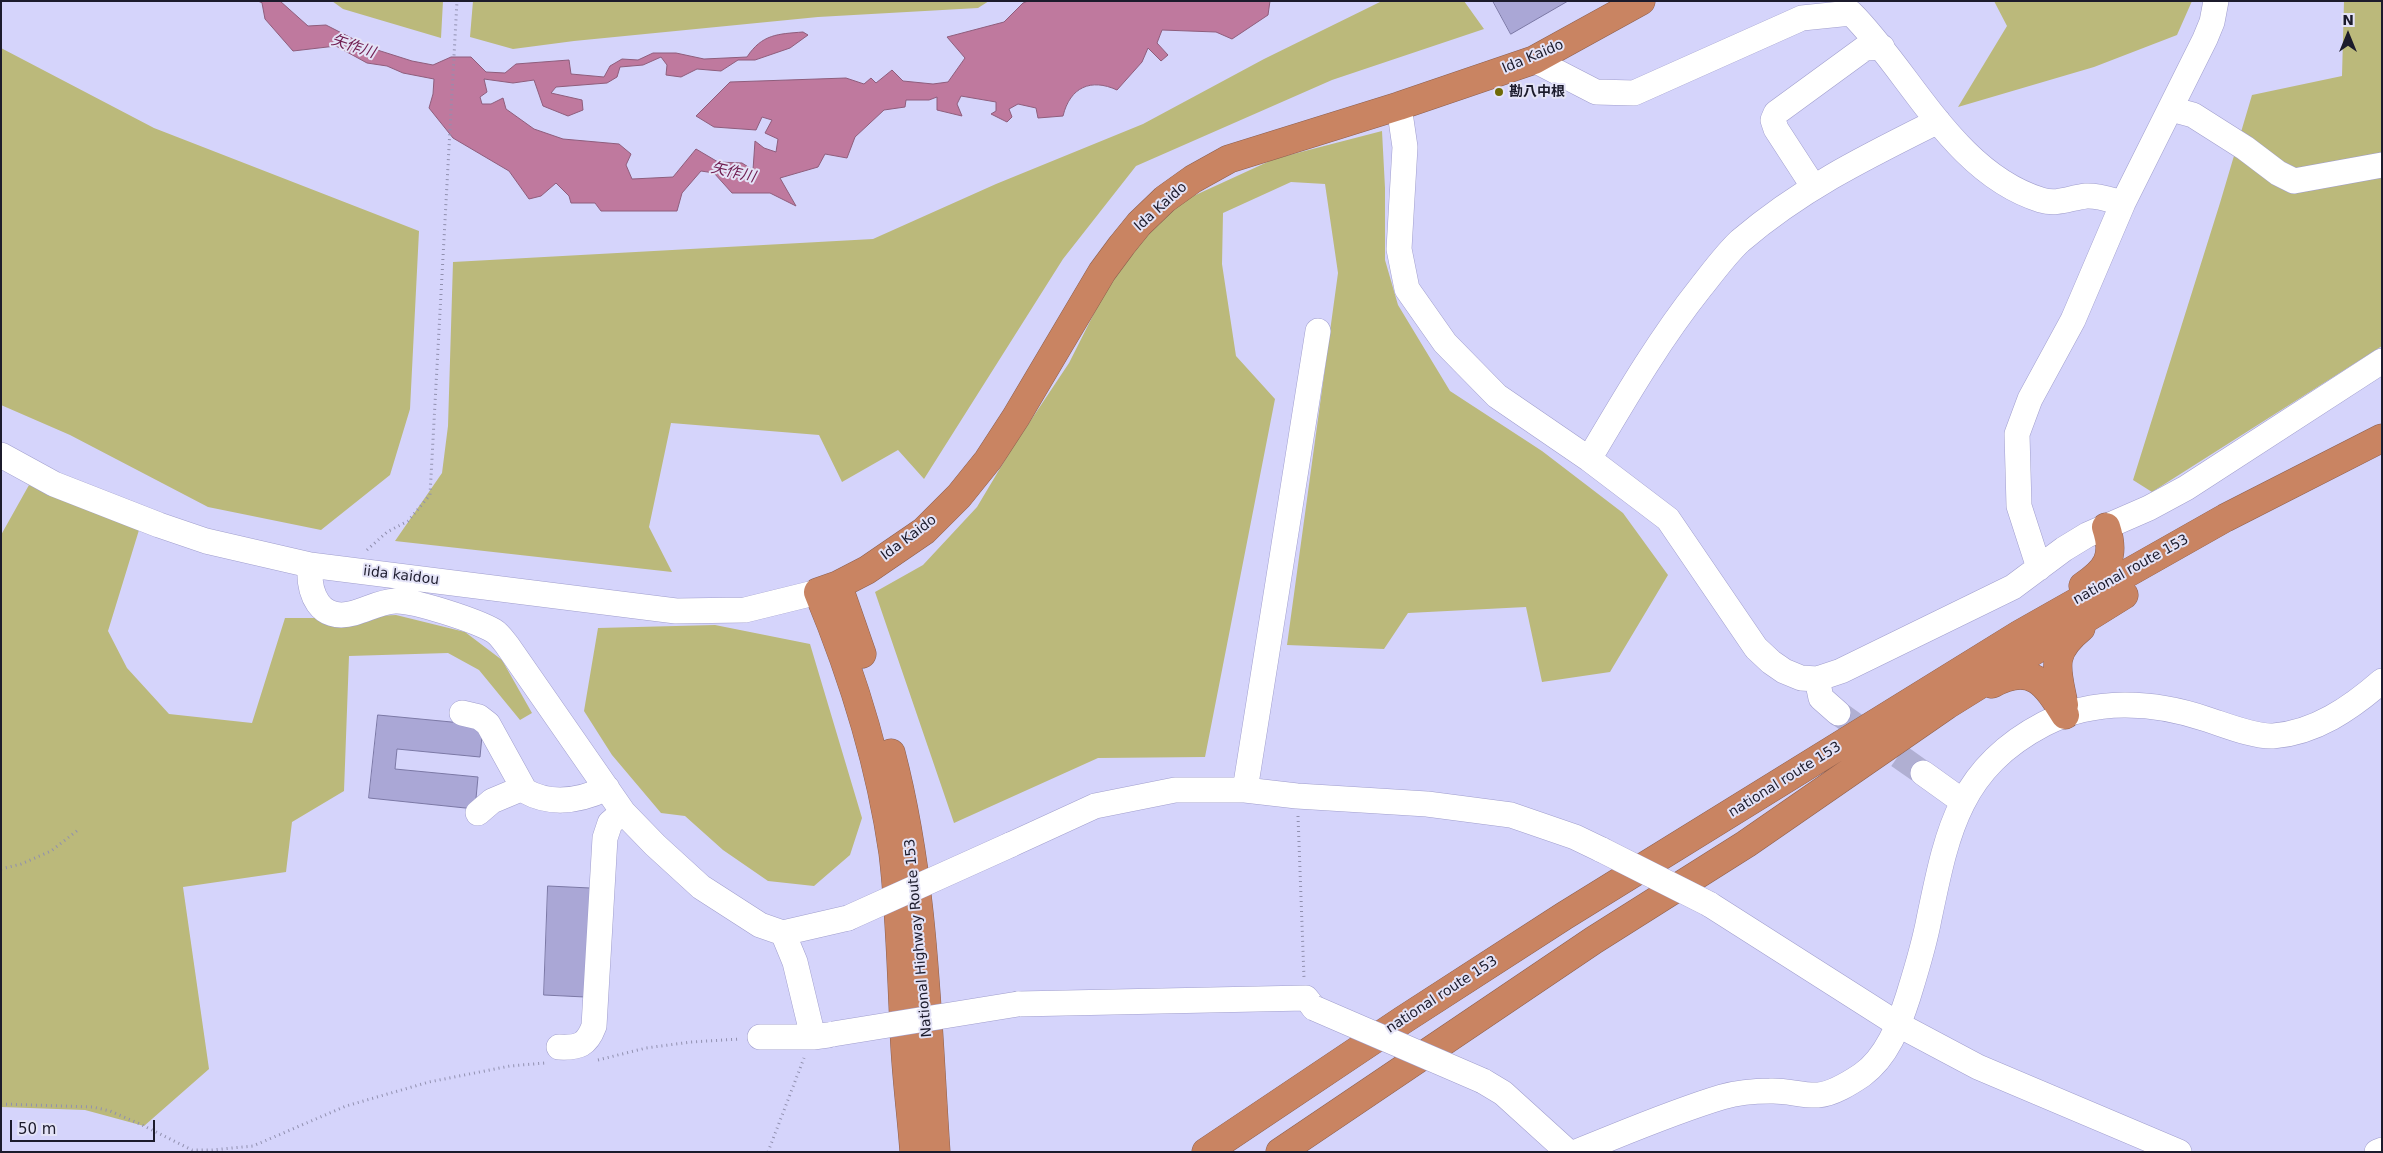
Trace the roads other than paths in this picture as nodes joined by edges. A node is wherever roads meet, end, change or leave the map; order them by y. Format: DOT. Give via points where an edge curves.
graph roads {
  1 [pos="1641,1"];
  2 [pos="2216,1"];
  3 [pos="1882,47"];
  4 [pos="1534,60"];
  5 [pos="1399,106"];
  6 [pos="2172,109"];
  7 [pos="1938,121"];
  8 [pos="2382,165"];
  9 [pos="1812,186"];
  10 [pos="2123,203"];
  11 [pos="1318,331"];
  12 [pos="2382,361"];
  13 [pos="2382,438"];
  14 [pos="1,454"];
  15 [pos="2382,458"];
  16 [pos="1589,459"];
  17 [pos="2106,527"];
  18 [pos="310,565"];
  19 [pos="2039,568"];
  20 [pos="828,588"];
  21 [pos="2132,590"];
  22 [pos="2020,634"];
  23 [pos="1817,680"];
  24 [pos="2382,681"];
  25 [pos="462,713"];
  26 [pos="1838,713"];
  27 [pos="2065,715"];
  28 [pos="1894,740"];
  29 [pos="1923,773"];
  30 [pos="523,788"];
  31 [pos="607,788"];
  32 [pos="1245,790"];
  33 [pos="1962,801"];
  34 [pos="623,812"];
  35 [pos="478,814"];
  36 [pos="783,933"];
  37 [pos="1899,1025"];
  38 [pos="823,1036"];
  39 [pos="760,1037"];
  40 [pos="553,1055"];
  41 [pos="2130,1143"];
  42 [pos="2382,1150"];
  43 [pos="914,1152"];
  44 [pos="936,1152"];
  45 [pos="1206,1152"];
  46 [pos="1280,1152"];
  47 [pos="1568,1152"];
  48 [pos="1576,1152"];
  49 [pos="2179,1152"];
  50 [pos="2377,1152"];
  1 -- 4 [label="highway, Ida Kaido"];
  2 -- 6 [label="street" via="2212,22"];
  3 -- 4 [label="street" via="1851,13 1802,18 1634,93 1596,92"];
  3 -- 7 [label="street"];
  3 -- 9 [label="street" via="1865,48 1776,113 1773,120 1776,130"];
  4 -- 5 [label="highway, Ida Kaido"];
  5 -- 16 [label="street" via="1405,147 1399,249 1406,289 1445,343 1497,396"];
  5 -- 20 [label="highway, Ida Kaido" via="1229,159 1165,199 1139,224 1102,272 1016,417 959,496 924,531 867,570"];
  6 -- 8 [label="street" via="2192,115 2294,181"];
  6 -- 10 [label="street"];
  7 -- 9 [label="street"];
  7 -- 10 [label="street" via="1985,170 2022,192 2060,203 2085,196"];
  9 -- 16 [label="street" via="1740,242 1714,271 1670,326"];
  10 -- 19 [label="street" via="2073,320 2030,400 2017,434 2019,506"];
  11 -- 32 [label="street"];
  12 -- 17 [label="street" via="2186,488"];
  13 -- 22 [label="highway, national route 153" via="2226,518"];
  14 -- 18 [label="street, iida kaidou" via="54,484 159,525 206,541"];
  15 -- 21 [label="highway, national route 153"];
  16 -- 23 [label="street" via="1668,519 1756,648 1784,671"];
  17 -- 19 [label="street" via="2064,549"];
  17 -- 22 [label="highway" via="2110,549 2105,569 2055,604"];
  18 -- 20 [label="street, iida kaidou" via="676,612 745,610"];
  18 -- 31 [label="street" via="309,582 314,599 324,610 338,615 352,614 381,604 406,602 480,624 496,632"];
  19 -- 23 [label="street" via="1978,606"];
  20 -- 43 [label="highway, National Highway Route 153" via="876,765 895,876"];
  20 -- 44 [label="highway, National Highway Route 153" via="867,671 902,794 918,908"];
  21 -- 27 [label="highway" via="2080,629 2062,647 2057,669"];
  21 -- 28 [label="highway, national route 153" via="2006,666"];
  22 -- 45 [label="highway, national route 153" via="1564,916"];
  23 -- 26 [label="street" via="1821,698"];
  24 -- 27 [label="street" via="2319,726 2272,736 2237,729 2186,712 2135,704 2090,708"];
  25 -- 30 [label="street" via="479,717 492,730"];
  27 -- 28 [label="highway" via="2042,682 2032,676 2009,676"];
  27 -- 33 [label="street" via="2044,724 2004,750"];
  28 -- 46 [label="highway, national route 153" via="1746,844 1594,940"];
  29 -- 33 [label="street"];
  30 -- 31 [label="street" via="536,797 552,801 589,796"];
  30 -- 35 [label="street" via="492,801"];
  31 -- 34 [label="street"];
  32 -- 36 [label="street, bridge" via="1175,790 1095,806 848,918"];
  32 -- 37 [label="street, bridge" via="1427,804 1511,815 1575,837 1709,904"];
  33 -- 37 [label="street" via="1938,868 1921,955"];
  34 -- 36 [label="street" via="701,887 760,925"];
  34 -- 40 [label="street" via="610,823 605,838 594,1026 590,1038 582,1045"];
  36 -- 38 [label="street"];
  37 -- 41 [label="street"];
  37 -- 48 [label="street" via="1883,1052 1864,1074 1836,1090 1819,1095 1770,1091 1724,1097"];
  38 -- 39 [label="street"];
  38 -- 47 [label="street, bridge" via="1018,1004 1310,1003 1483,1081 1503,1093"];
  41 -- 49 [label="street"];
  42 -- 50 [label="street"];
}
